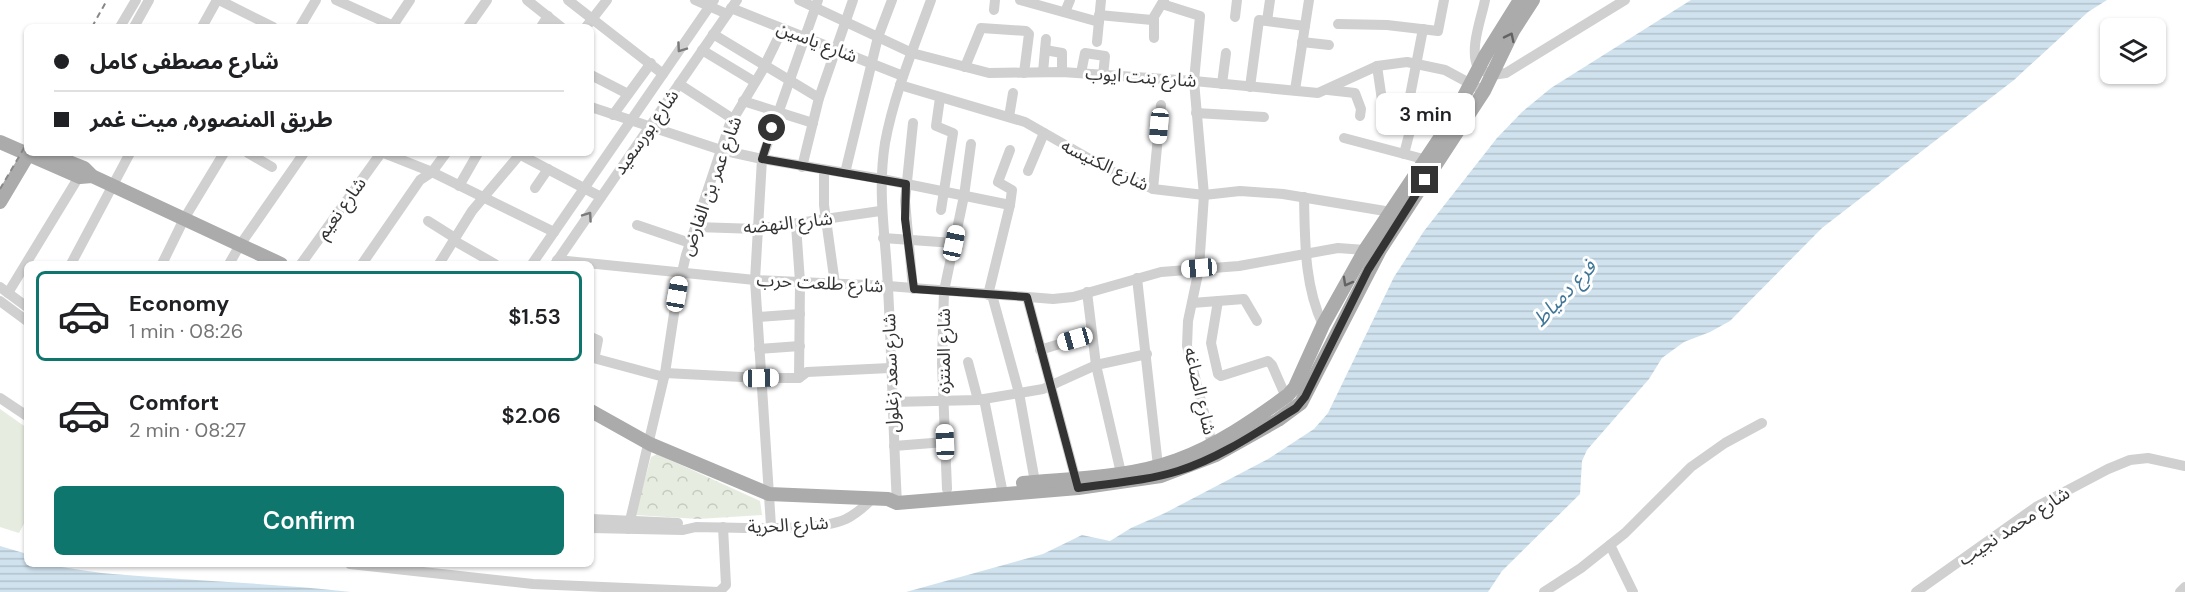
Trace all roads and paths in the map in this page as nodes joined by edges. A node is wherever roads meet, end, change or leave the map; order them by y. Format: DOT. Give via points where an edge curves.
graph roads {
  1 [pos="136,0"];
  2 [pos="149,0"];
  3 [pos="218,0"];
  4 [pos="316,0"];
  5 [pos="336,0"];
  6 [pos="410,0"];
  7 [pos="487,0"];
  8 [pos="527,0"];
  9 [pos="568,0"];
  10 [pos="607,0"];
  11 [pos="695,0"];
  12 [pos="799,0"];
  13 [pos="853,0"];
  14 [pos="892,0"];
  15 [pos="932,0"];
  16 [pos="1024,0"];
  17 [pos="1070,0"];
  18 [pos="1101,0"];
  19 [pos="1237,0"];
  20 [pos="1270,0"];
  21 [pos="1309,0"];
  22 [pos="1444,0"];
  23 [pos="1485,0"];
  24 [pos="1520,0"];
  25 [pos="1533,0"];
  26 [pos="1625,0"];
  27 [pos="1163,2"];
  28 [pos="712,3"];
  29 [pos="1044,3"];
  30 [pos="817,4"];
  31 [pos="732,7"];
  32 [pos="1065,12"];
  33 [pos="548,16"];
  34 [pos="1235,17"];
  35 [pos="1099,18"];
  36 [pos="1154,19"];
  37 [pos="845,21"];
  38 [pos="1263,21"];
  39 [pos="589,22"];
  40 [pos="122,24"];
  41 [pos="136,24"];
  42 [pos="204,24"];
  43 [pos="266,24"];
  44 [pos="302,24"];
  45 [pos="388,24"];
  46 [pos="396,24"];
  47 [pos="470,24"];
  48 [pos="543,24"];
  49 [pos="557,24"];
  50 [pos="1338,24"];
  51 [pos="594,25"];
  52 [pos="1305,26"];
  53 [pos="1405,27"];
  54 [pos="783,28"];
  55 [pos="1423,29"];
  56 [pos="713,34"];
  57 [pos="805,37"];
  58 [pos="878,37"];
  59 [pos="1154,38"];
  60 [pos="1404,39"];
  61 [pos="1097,42"];
  62 [pos="1302,42"];
  63 [pos="1329,45"];
  64 [pos="834,49"];
  65 [pos="702,50"];
  66 [pos="912,53"];
  67 [pos="1226,53"];
  68 [pos="872,62"];
  69 [pos="651,63"];
  70 [pos="1418,63"];
  71 [pos="765,65"];
  72 [pos="1377,66"];
  73 [pos="965,67"];
  74 [pos="1478,68"];
  75 [pos="1043,72"];
  76 [pos="1062,72"];
  77 [pos="1024,73"];
  78 [pos="1081,73"];
  79 [pos="663,74"];
  80 [pos="1492,75"];
  81 [pos="1103,76"];
  82 [pos="594,77"];
  83 [pos="789,80"];
  84 [pos="902,81"];
  85 [pos="1194,81"];
  86 [pos="755,82"];
  87 [pos="1471,83"];
  88 [pos="679,84"];
  89 [pos="1222,84"];
  90 [pos="1250,87"];
  91 [pos="1295,90"];
  92 [pos="1327,90"];
  93 [pos="1484,91"];
  94 [pos="1013,93"];
  95 [pos="628,94"];
  96 [pos="819,98"];
  97 [pos="940,99"];
  98 [pos="743,101"];
  99 [pos="1161,105"];
  100 [pos="1383,106"];
  101 [pos="594,108"];
  102 [pos="777,113"];
  103 [pos="1196,113"];
  104 [pos="613,115"];
  105 [pos="1360,116"];
  106 [pos="1009,117"];
  107 [pos="1264,117"];
  108 [pos="734,119"];
  109 [pos="631,121"];
  110 [pos="813,123"];
  111 [pos="914,123"];
  112 [pos="649,127"];
  113 [pos="1044,133"];
  114 [pos="1344,138"];
  115 [pos="2,139"];
  116 [pos="971,144"];
  117 [pos="24,149"];
  118 [pos="721,150"];
  119 [pos="1010,150"];
  120 [pos="1404,154"];
  121 [pos="24,156"];
  122 [pos="42,156"];
  123 [pos="56,156"];
  124 [pos="128,156"];
  125 [pos="222,156"];
  126 [pos="253,156"];
  127 [pos="302,156"];
  128 [pos="380,156"];
  129 [pos="390,156"];
  130 [pos="444,156"];
  131 [pos="475,156"];
  132 [pos="517,156"];
  133 [pos="524,156"];
  134 [pos="762,159"];
  135 [pos="1427,160"];
  136 [pos="272,167"];
  137 [pos="802,167"];
  138 [pos="548,170"];
  139 [pos="824,170"];
  140 [pos="1028,171"];
  141 [pos="432,172"];
  142 [pos="845,173"];
  143 [pos="85,174"];
  144 [pos="882,179"];
  145 [pos="112,184"];
  146 [pos="906,184"];
  147 [pos="459,186"];
  148 [pos="535,188"];
  149 [pos="585,188"];
  150 [pos="1153,189"];
  151 [pos="944,192"];
  152 [pos="1204,195"];
  153 [pos="964,196"];
  154 [pos="601,197"];
  155 [pos="1304,197"];
  156 [pos="483,198"];
  157 [pos="0,202"];
  158 [pos="1010,205"];
  159 [pos="941,210"];
  160 [pos="880,212"];
  161 [pos="1391,212"];
  162 [pos="184,219"];
  163 [pos="826,220"];
  164 [pos="428,221"];
  165 [pos="638,225"];
  166 [pos="796,225"];
  167 [pos="696,227"];
  168 [pos="757,229"];
  169 [pos="554,232"];
  170 [pos="883,238"];
  171 [pos="454,239"];
  172 [pos="908,239"];
  173 [pos="690,243"];
  174 [pos="954,243"];
  175 [pos="240,245"];
  176 [pos="1365,250"];
  177 [pos="1305,253"];
  178 [pos="28,261"];
  179 [pos="73,261"];
  180 [pos="163,261"];
  181 [pos="232,261"];
  182 [pos="275,261"];
  183 [pos="303,261"];
  184 [pos="364,261"];
  185 [pos="441,261"];
  186 [pos="488,261"];
  187 [pos="534,261"];
  188 [pos="557,261"];
  189 [pos="594,266"];
  190 [pos="24,267"];
  191 [pos="1199,268"];
  192 [pos="681,274"];
  193 [pos="1137,278"];
  194 [pos="755,280"];
  195 [pos="800,282"];
  196 [pos="835,284"];
  197 [pos="888,286"];
  198 [pos="914,289"];
  199 [pos="944,291"];
  200 [pos="1087,292"];
  201 [pos="990,295"];
  202 [pos="4,297"];
  203 [pos="1027,297"];
  204 [pos="1218,301"];
  205 [pos="1192,303"];
  206 [pos="24,307"];
  207 [pos="800,314"];
  208 [pos="758,317"];
  209 [pos="24,318"];
  210 [pos="1257,321"];
  211 [pos="1323,325"];
  212 [pos="1092,334"];
  213 [pos="594,338"];
  214 [pos="800,346"];
  215 [pos="759,349"];
  216 [pos="1040,350"];
  217 [pos="1147,354"];
  218 [pos="969,362"];
  219 [pos="1096,365"];
  220 [pos="890,368"];
  221 [pos="665,375"];
  222 [pos="761,378"];
  223 [pos="800,378"];
  224 [pos="1051,386"];
  225 [pos="1019,393"];
  226 [pos="1286,397"];
  227 [pos="0,398"];
  228 [pos="981,399"];
  229 [pos="944,400"];
  230 [pos="891,402"];
  231 [pos="594,413"];
  232 [pos="24,414"];
  233 [pos="1762,423"];
  234 [pos="945,442"];
  235 [pos="650,444"];
  236 [pos="1212,444"];
  237 [pos="894,446"];
  238 [pos="1158,466"];
  239 [pos="2185,466"];
  240 [pos="1120,473"];
  241 [pos="1035,482"];
  242 [pos="1077,483"];
  243 [pos="947,489"];
  244 [pos="1002,490"];
  245 [pos="770,494"];
  246 [pos="894,498"];
  247 [pos="872,499"];
  248 [pos="594,519"];
  249 [pos="628,525"];
  250 [pos="771,526"];
  251 [pos="723,527"];
  252 [pos="594,528"];
  253 [pos="1610,545"];
  254 [pos="374,567"];
  255 [pos="448,567"];
  256 [pos="446,576"];
  257 [pos="2185,587"];
  258 [pos="1549,591"];
  259 [pos="1633,592"];
  260 [pos="1916,592"];
  261 [pos="2180,592"];
  1 -- 40 [label="street"];
  2 -- 41 [label="street"];
  3 -- 42 [label="street"];
  3 -- 43 [label="street"];
  4 -- 44 [label="street"];
  5 -- 45 [label="street"];
  6 -- 46 [label="street"];
  7 -- 47 [label="street"];
  8 -- 33 [label="street"];
  9 -- 39 [label="street"];
  10 -- 39 [label="street"];
  11 -- 28 [label="street, شارع ياسين"];
  12 -- 30 [label="street, شارع بنت ايوب"];
  13 -- 37 [label="street"];
  14 -- 58 [label="street"];
  15 -- 66 [label="street, شارع سعد زغلول"];
  16 -- 29 [label="street"];
  17 -- 32 [label="street"];
  18 -- 35 [label="street"];
  19 -- 34 [label="street"];
  20 -- 38 [label="street"];
  21 -- 52 [label="street"];
  22 -- 55 [label="street" via="1438,31"];
  23 -- 74 [label="street" via="1475,50"];
  24 -- 74 [label="main road"];
  80 -- 25 [label="main road, one-way" via="1513,30"];
  26 -- 80 [label="street" via="1506,73"];
  27 -- 36 [label="street"];
  27 -- 85 [label="street, شارع الصاغه" via="1200,15"];
  28 -- 31 [label="street, شارع ياسين"];
  28 -- 79 [label="street, شارع بورسعيد, one-way"];
  29 -- 32 [label="street"];
  30 -- 37 [label="street, شارع بنت ايوب"];
  30 -- 57 [label="street"];
  31 -- 54 [label="street, شارع ياسين"];
  31 -- 56 [label="street, شارع بورسعيد"];
  32 -- 35 [label="street"];
  33 -- 48 [label="street"];
  33 -- 49 [label="street"];
  35 -- 36 [label="street"];
  35 -- 61 [label="street"];
  36 -- 59 [label="street"];
  37 -- 58 [label="street, شارع بنت ايوب"];
  37 -- 64 [label="street"];
  38 -- 52 [label="street"];
  38 -- 90 [label="street"];
  50 -- 53 [label="street"];
  51 -- 69 [label="street"];
  52 -- 62 [label="street"];
  53 -- 55 [label="street"];
  53 -- 60 [label="street"];
  54 -- 57 [label="street, شارع ياسين"];
  54 -- 71 [label="street, شارع عمر بن الفارض"];
  55 -- 70 [label="street"];
  56 -- 65 [label="street, شارع بورسعيد"];
  56 -- 71 [label="street"];
  57 -- 64 [label="street, شارع ياسين"];
  57 -- 83 [label="street"];
  58 -- 66 [label="street, شارع بنت ايوب"];
  58 -- 68 [label="street"];
  62 -- 63 [label="street"];
  62 -- 91 [label="street"];
  64 -- 68 [label="street, شارع ياسين"];
  64 -- 96 [label="street"];
  65 -- 86 [label="street"];
  65 -- 88 [label="street, شارع بورسعيد"];
  66 -- 73 [label="street, شارع بنت ايوب"];
  66 -- 84 [label="street, شارع سعد زغلول"];
  67 -- 89 [label="street"];
  68 -- 84 [label="street, شارع ياسين"];
  68 -- 142 [label="street"];
  69 -- 79 [label="street"];
  69 -- 95 [label="street"];
  70 -- 72 [label="street, شارع بنت ايوب"];
  70 -- 87 [label="street, شارع بنت ايوب"];
  70 -- 120 [label="street" via="1409,101 1411,127"];
  71 -- 83 [label="street"];
  71 -- 86 [label="street, شارع عمر بن الفارض"];
  72 -- 92 [label="street, شارع بنت ايوب"];
  72 -- 100 [label="street"];
  73 -- 77 [label="street, شارع بنت ايوب" via="989,73"];
  73 -- 77 [label="street" via="979,29 1016,30 1029,33"];
  74 -- 80 [label="street"];
  74 -- 87 [label="main road"];
  75 -- 76 [label="street, شارع بنت ايوب"];
  75 -- 76 [label="street" via="1046,45 1063,54"];
  75 -- 77 [label="street, شارع بنت ايوب"];
  76 -- 78 [label="street, شارع بنت ايوب"];
  78 -- 81 [label="street, شارع بنت ايوب"];
  78 -- 81 [label="street" via="1085,53 1105,56"];
  79 -- 109 [label="street, شارع بورسعيد"];
  80 -- 93 [label="main road"];
  81 -- 85 [label="street, شارع بنت ايوب"];
  82 -- 95 [label="street"];
  83 -- 96 [label="street"];
  83 -- 102 [label="street"];
  84 -- 97 [label="street, شارع الكنيسه"];
  84 -- 144 [label="street, شارع سعد زغلول" via="885,143"];
  85 -- 89 [label="street, شارع بنت ايوب"];
  85 -- 103 [label="street, شارع الصاغه"];
  86 -- 98 [label="street, شارع عمر بن الفارض"];
  87 -- 93 [label="street, شارع بنت ايوب"];
  87 -- 135 [label="main road"];
  88 -- 108 [label="street"];
  88 -- 112 [label="street, شارع بورسعيد"];
  89 -- 90 [label="street, شارع بنت ايوب"];
  90 -- 91 [label="street, شارع بنت ايوب"];
  91 -- 92 [label="street, شارع بنت ايوب"];
  92 -- 105 [label="street" via="1356,93"];
  93 -- 242 [label="main road" via="1380,250 1296,408 1216,455 1180,471 1148,479"];
  94 -- 106 [label="street"];
  95 -- 104 [label="street"];
  96 -- 110 [label="street"];
  97 -- 106 [label="street, شارع الكنيسه"];
  97 -- 151 [label="street" via="936,127 952,133"];
  98 -- 102 [label="street"];
  98 -- 108 [label="street, شارع عمر بن الفارض"];
  99 -- 150 [label="street"];
  101 -- 104 [label="street"];
  102 -- 110 [label="street"];
  102 -- 134 [label="street"];
  103 -- 107 [label="street"];
  103 -- 152 [label="street, شارع الصاغه"];
  104 -- 109 [label="street"];
  106 -- 113 [label="street, شارع الكنيسه"];
  108 -- 118 [label="street, شارع عمر بن الفارض"];
  109 -- 112 [label="street"];
  109 -- 149 [label="street, شارع بورسعيد"];
  110 -- 137 [label="street"];
  111 -- 146 [label="street"];
  112 -- 118 [label="street"];
  112 -- 154 [label="street, شارع بورسعيد"];
  113 -- 140 [label="street"];
  113 -- 150 [label="street, شارع الكنيسه" via="1109,170"];
  114 -- 120 [label="street"];
  115 -- 117 [label="main road"];
  116 -- 153 [label="street, شارع المنتزه"];
  118 -- 134 [label="street"];
  118 -- 167 [label="street, شارع عمر بن الفارض"];
  119 -- 158 [label="street" via="998,181 1012,190"];
  120 -- 135 [label="street"];
  121 -- 157 [label="main road"];
  122 -- 143 [label="main road"];
  123 -- 143 [label="main road"];
  124 -- 145 [label="street"];
  125 -- 162 [label="street"];
  126 -- 136 [label="street"];
  127 -- 175 [label="street"];
  128 -- 183 [label="street, شارع نعيم"];
  129 -- 141 [label="street"];
  130 -- 141 [label="street"];
  131 -- 147 [label="street"];
  132 -- 156 [label="street"];
  133 -- 138 [label="street"];
  134 -- 137 [label="street"];
  134 -- 168 [label="street"];
  135 -- 161 [label="main road"];
  137 -- 139 [label="street"];
  138 -- 148 [label="street"];
  138 -- 149 [label="street"];
  139 -- 142 [label="street"];
  139 -- 163 [label="street"];
  141 -- 147 [label="street"];
  141 -- 184 [label="street" via="420,180"];
  142 -- 144 [label="street"];
  143 -- 145 [label="main road"];
  143 -- 178 [label="street"];
  144 -- 146 [label="street"];
  144 -- 160 [label="street, شارع سعد زغلول"];
  145 -- 162 [label="main road"];
  145 -- 179 [label="street"];
  146 -- 151 [label="street"];
  146 -- 172 [label="street"];
  147 -- 156 [label="street"];
  149 -- 154 [label="street"];
  149 -- 169 [label="street, شارع بورسعيد"];
  150 -- 152 [label="street, شارع الكنيسه"];
  151 -- 153 [label="street"];
  151 -- 159 [label="street"];
  152 -- 155 [label="street, شارع الكنيسه" via="1240,191"];
  152 -- 191 [label="street, شارع الصاغه"];
  153 -- 158 [label="street"];
  153 -- 174 [label="street, شارع المنتزه"];
  188 -- 154 [label="street, شارع بورسعيد, one-way"];
  155 -- 161 [label="street, شارع الكنيسه"];
  155 -- 177 [label="street"];
  156 -- 169 [label="street"];
  156 -- 171 [label="street"];
  158 -- 201 [label="street"];
  160 -- 163 [label="street, شارع النهضه"];
  160 -- 170 [label="street, شارع سعد زغلول"];
  161 -- 176 [label="main road"];
  162 -- 175 [label="main road"];
  162 -- 180 [label="street"];
  163 -- 166 [label="street, شارع النهضه"];
  163 -- 196 [label="street"];
  164 -- 171 [label="street"];
  165 -- 173 [label="street"];
  166 -- 168 [label="street, شارع النهضه"];
  166 -- 195 [label="street"];
  167 -- 168 [label="street, شارع النهضه"];
  167 -- 173 [label="street, شارع عمر بن الفارض"];
  168 -- 194 [label="street"];
  169 -- 187 [label="street, شارع بورسعيد"];
  170 -- 172 [label="street"];
  170 -- 197 [label="street, شارع سعد زغلول"];
  171 -- 185 [label="street"];
  171 -- 186 [label="street"];
  172 -- 174 [label="street"];
  172 -- 198 [label="street"];
  173 -- 192 [label="street, شارع عمر بن الفارض"];
  174 -- 199 [label="street, شارع المنتزه"];
  175 -- 181 [label="street"];
  175 -- 182 [label="main road"];
  176 -- 177 [label="street, شارع طلعت حرب" via="1347,247"];
  176 -- 211 [label="main road, one-way"];
  177 -- 191 [label="street, شارع طلعت حرب" via="1239,266"];
  177 -- 211 [label="street" via="1313,300"];
  189 -- 192 [label="street, شارع طلعت حرب"];
  190 -- 202 [label="street"];
  191 -- 193 [label="street, شارع طلعت حرب"];
  191 -- 205 [label="street, شارع الصاغه"];
  192 -- 194 [label="street, شارع طلعت حرب"];
  192 -- 221 [label="street, شارع عمر بن الفارض"];
  193 -- 200 [label="street, شارع طلعت حرب"];
  193 -- 217 [label="street"];
  194 -- 195 [label="street, شارع طلعت حرب"];
  194 -- 208 [label="street"];
  195 -- 196 [label="street, شارع طلعت حرب"];
  195 -- 207 [label="street"];
  196 -- 197 [label="street, شارع طلعت حرب"];
  197 -- 198 [label="street, شارع طلعت حرب"];
  197 -- 220 [label="street, شارع سعد زغلول"];
  198 -- 199 [label="street, شارع طلعت حرب"];
  199 -- 201 [label="street, شارع طلعت حرب"];
  199 -- 229 [label="street, شارع المنتزه"];
  200 -- 203 [label="street, شارع طلعت حرب" via="1063,299"];
  200 -- 212 [label="street"];
  201 -- 203 [label="street, شارع طلعت حرب"];
  201 -- 225 [label="street"];
  202 -- 206 [label="street"];
  202 -- 209 [label="street"];
  203 -- 216 [label="street"];
  204 -- 205 [label="street"];
  204 -- 210 [label="street" via="1245,299"];
  204 -- 226 [label="street" via="1211,343 1218,374 1264,361 1272,364"];
  205 -- 236 [label="street, شارع الصاغه" via="1187,346"];
  207 -- 208 [label="street"];
  207 -- 214 [label="street"];
  208 -- 215 [label="street"];
  211 -- 226 [label="main road" via="1300,377"];
  212 -- 216 [label="street"];
  212 -- 219 [label="street"];
  213 -- 221 [label="street" via="598,340 597,359"];
  214 -- 215 [label="street"];
  214 -- 223 [label="street"];
  215 -- 222 [label="street"];
  216 -- 224 [label="street"];
  217 -- 219 [label="street"];
  217 -- 238 [label="street"];
  218 -- 228 [label="street"];
  219 -- 224 [label="street"];
  219 -- 240 [label="street"];
  220 -- 223 [label="street" via="807,372"];
  220 -- 230 [label="street, شارع سعد زغلول"];
  221 -- 222 [label="street"];
  221 -- 235 [label="street, شارع عمر بن الفارض"];
  222 -- 223 [label="street"];
  222 -- 245 [label="street"];
  224 -- 225 [label="street"];
  224 -- 242 [label="street"];
  225 -- 228 [label="street"];
  225 -- 241 [label="street"];
  226 -- 236 [label="main road"];
  227 -- 232 [label="street"];
  228 -- 229 [label="street"];
  228 -- 244 [label="street"];
  229 -- 230 [label="street"];
  229 -- 234 [label="street, شارع المنتزه"];
  230 -- 237 [label="street, شارع سعد زغلول"];
  231 -- 235 [label="main road"];
  233 -- 253 [label="street" via="1690,467"];
  234 -- 237 [label="street"];
  234 -- 243 [label="street, شارع المنتزه"];
  235 -- 245 [label="main road"];
  235 -- 249 [label="street, شارع عمر بن الفارض"];
  236 -- 238 [label="main road"];
  237 -- 246 [label="street, شارع سعد زغلول"];
  238 -- 240 [label="main road"];
  239 -- 260 [label="street, شارع محمد نجيب" via="2148,458 2108,469 2036,507"];
  240 -- 242 [label="main road"];
  241 -- 242 [label="main road"];
  241 -- 244 [label="main road"];
  242 -- 244 [label="main road"];
  243 -- 244 [label="main road"];
  243 -- 246 [label="main road"];
  244 -- 246 [label="main road"];
  245 -- 247 [label="main road"];
  245 -- 250 [label="street"];
  246 -- 247 [label="main road"];
  247 -- 250 [label="street, شارع الحرية" via="859,512 831,525"];
  248 -- 249 [label="street, شارع الحرية"];
  249 -- 251 [label="street, شارع الحرية"];
  249 -- 252 [label="street, شارع الحرية"];
  250 -- 251 [label="street, شارع الحرية"];
  251 -- 256 [label="street" via="726,585 719,592 586,588"];
  253 -- 258 [label="street"];
  253 -- 259 [label="street"];
  254 -- 256 [label="street"];
  255 -- 256 [label="street"];
  257 -- 261 [label="street"];
}
